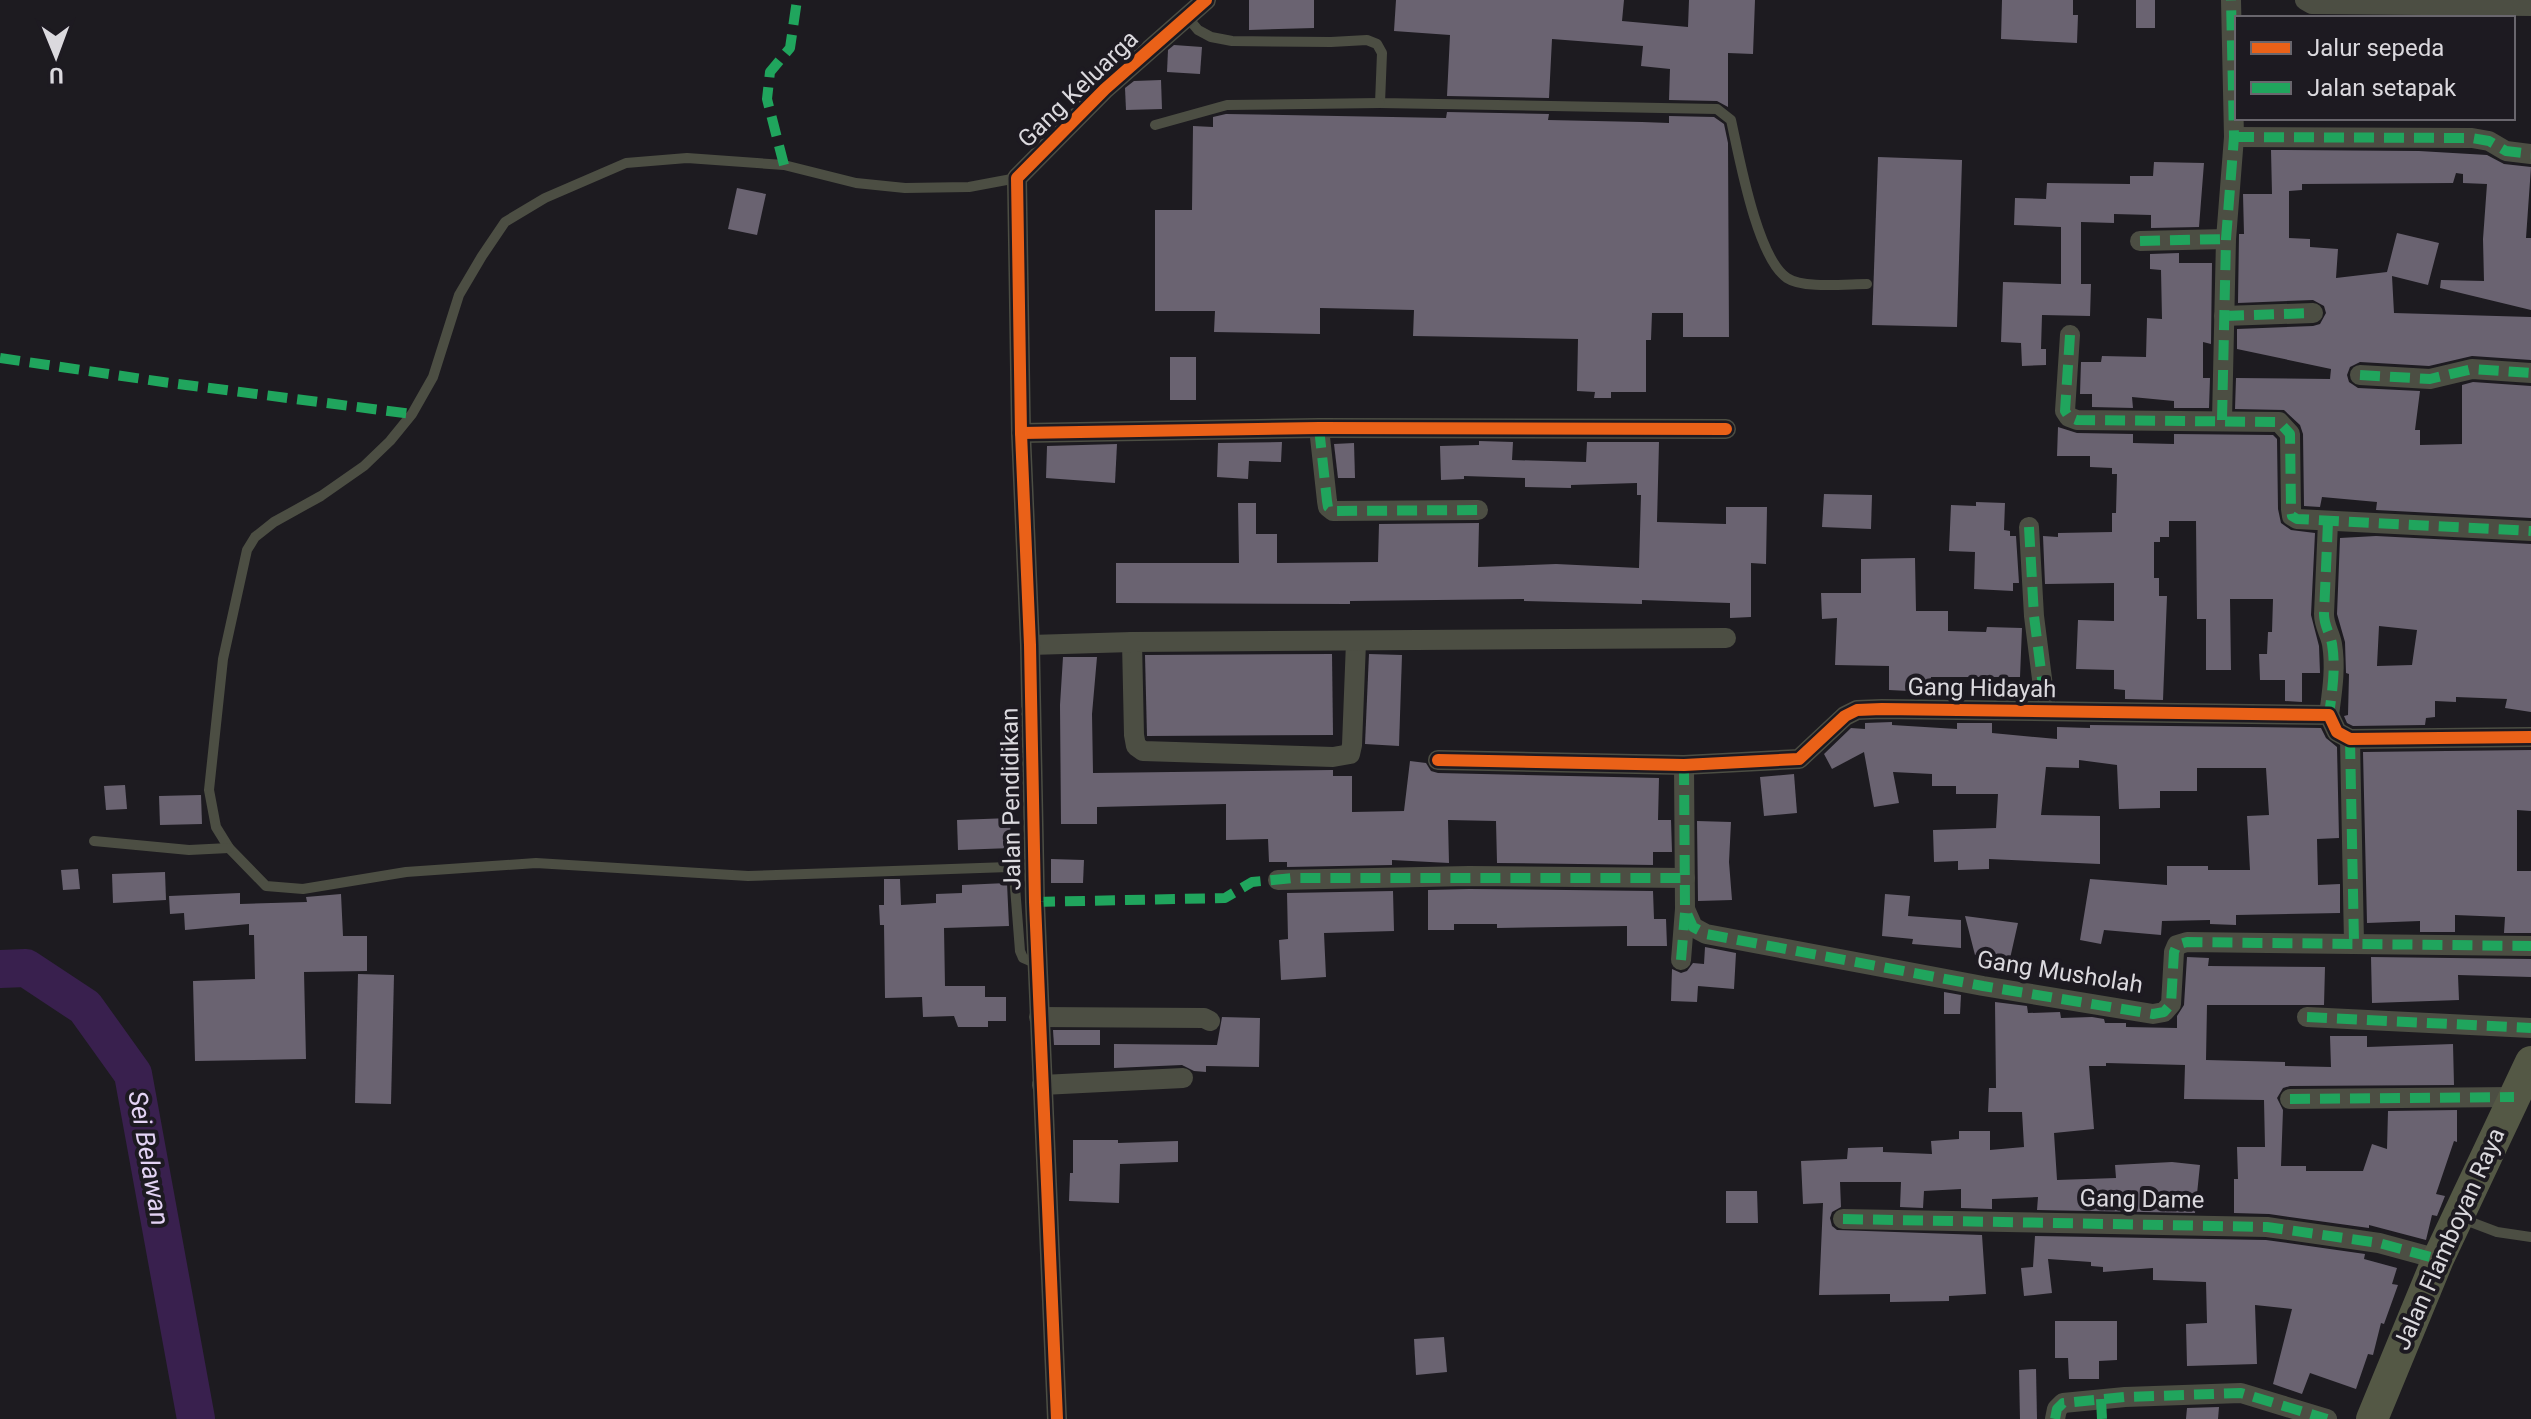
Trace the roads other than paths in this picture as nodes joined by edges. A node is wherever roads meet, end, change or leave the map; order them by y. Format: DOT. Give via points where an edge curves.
graph roads {
  1 [pos="1206,0"];
  2 [pos="2231,0"];
  3 [pos="2305,0"];
  4 [pos="2531,6"];
  5 [pos="1188,18"];
  6 [pos="1380,103"];
  7 [pos="1155,125"];
  8 [pos="2234,137"];
  9 [pos="2531,154"];
  10 [pos="1017,178"];
  11 [pos="2226,239"];
  12 [pos="2140,241"];
  13 [pos="1867,284"];
  14 [pos="2313,313"];
  15 [pos="2224,316"];
  16 [pos="2070,335"];
  17 [pos="2531,373"];
  18 [pos="2360,375"];
  19 [pos="2222,420"];
  20 [pos="1319,428"];
  21 [pos="1726,429"];
  22 [pos="1021,433"];
  23 [pos="1478,510"];
  24 [pos="2328,522"];
  25 [pos="2029,527"];
  26 [pos="2531,531"];
  27 [pos="1726,638"];
  28 [pos="1132,642"];
  29 [pos="1356,642"];
  30 [pos="1030,645"];
  31 [pos="2046,710"];
  32 [pos="2329,715"];
  33 [pos="2531,737"];
  34 [pos="2350,739"];
  35 [pos="1438,760"];
  36 [pos="1684,765"];
  37 [pos="94,841"];
  38 [pos="229,848"];
  39 [pos="1685,878"];
  40 [pos="1278,880"];
  41 [pos="1685,909"];
  42 [pos="2354,943"];
  43 [pos="2531,946"];
  44 [pos="1681,960"];
  45 [pos="1037,964"];
  46 [pos="1039,1017"];
  47 [pos="2307,1017"];
  48 [pos="1210,1021"];
  49 [pos="2531,1028"];
  50 [pos="2531,1062"];
  51 [pos="1183,1078"];
  52 [pos="1042,1085"];
  53 [pos="2514,1097"];
  54 [pos="2290,1099"];
  55 [pos="2458,1217"];
  56 [pos="1843,1219"];
  57 [pos="2531,1237"];
  58 [pos="2438,1259"];
  59 [pos="2102,1409"];
  60 [pos="1057,1419"];
  61 [pos="2055,1419"];
  62 [pos="2327,1419"];
  63 [pos="2372,1419"];
  1 -- 5 [label="street, Gang Keluarga"];
  2 -- 8 [label="street"];
  3 -- 4 [label="street"];
  5 -- 6 [label="lane" via="1211,37 1232,41 1377,44 1382,53"];
  5 -- 10 [label="street, Gang Keluarga" via="1105,89"];
  6 -- 7 [label="lane" via="1227,105"];
  6 -- 13 [label="lane" via="1717,109 1731,120 1748,194 1772,262 1788,279"];
  8 -- 9 [label="street" via="2472,138"];
  8 -- 11 [label="street"];
  10 -- 22 [label="street, Jalan Pendidikan"];
  10 -- 38 [label="lane" via="969,187 905,188 856,183 784,165 672,159 626,163 545,198 505,222 459,295 433,377 412,414 364,466 274,522 247,550 223,659 209,790 216,827"];
  11 -- 12 [label="street"];
  11 -- 15 [label="street"];
  14 -- 15 [label="street"];
  15 -- 19 [label="street"];
  16 -- 19 [label="street" via="2065,411 2069,417"];
  17 -- 18 [label="street" via="2472,369 2437,379"];
  19 -- 24 [label="street" via="2279,422 2287,429 2292,516"];
  20 -- 21 [label="street"];
  20 -- 22 [label="street"];
  20 -- 23 [label="street" via="1327,501 1333,511"];
  22 -- 30 [label="street, Jalan Pendidikan"];
  24 -- 26 [label="street"];
  24 -- 32 [label="street" via="2324,628 2333,647 2334,679"];
  25 -- 31 [label="street"];
  27 -- 29 [label="street"];
  28 -- 29 [label="street"];
  28 -- 29 [label="street" via="1134,735 1143,751 1333,757 1350,754 1352,745"];
  28 -- 30 [label="street"];
  30 -- 45 [label="street, Jalan Pendidikan"];
  31 -- 32 [label="street, Gang Hidayah"];
  31 -- 36 [label="street, Gang Hidayah" via="1857,710 1836,722 1799,759"];
  32 -- 34 [label="street" via="2337,732"];
  33 -- 34 [label="street"];
  34 -- 42 [label="street"];
  35 -- 36 [label="street, Gang Hidayah"];
  36 -- 39 [label="street"];
  37 -- 38 [label="lane" via="189,850"];
  38 -- 45 [label="lane" via="266,886 303,889 406,872 536,863 748,876 1009,867 1014,874 1020,951"];
  39 -- 40 [label="street"];
  39 -- 41 [label="street"];
  41 -- 42 [label="street, Gang Musholah" via="1693,927 1706,934 2153,1014 2171,1004 2177,945"];
  41 -- 44 [label="street"];
  42 -- 43 [label="street, Gang Musholah"];
  45 -- 46 [label="street, Jalan Pendidikan"];
  46 -- 48 [label="street"];
  46 -- 52 [label="street, Jalan Pendidikan"];
  47 -- 49 [label="street"];
  50 -- 53 [label="main road, Jalan Flamboyan Raya"];
  51 -- 52 [label="street"];
  52 -- 60 [label="street, Jalan Pendidikan"];
  53 -- 54 [label="street"];
  53 -- 55 [label="main road, Jalan Flamboyan Raya"];
  55 -- 57 [label="lane" via="2497,1232"];
  55 -- 58 [label="main road, Jalan Flamboyan Raya"];
  56 -- 58 [label="street, Gang Dame" via="2267,1227 2379,1243"];
  58 -- 63 [label="main road, Jalan Flamboyan Raya"];
  59 -- 61 [label="street" via="2063,1403"];
  59 -- 62 [label="street" via="2241,1393"];
}
